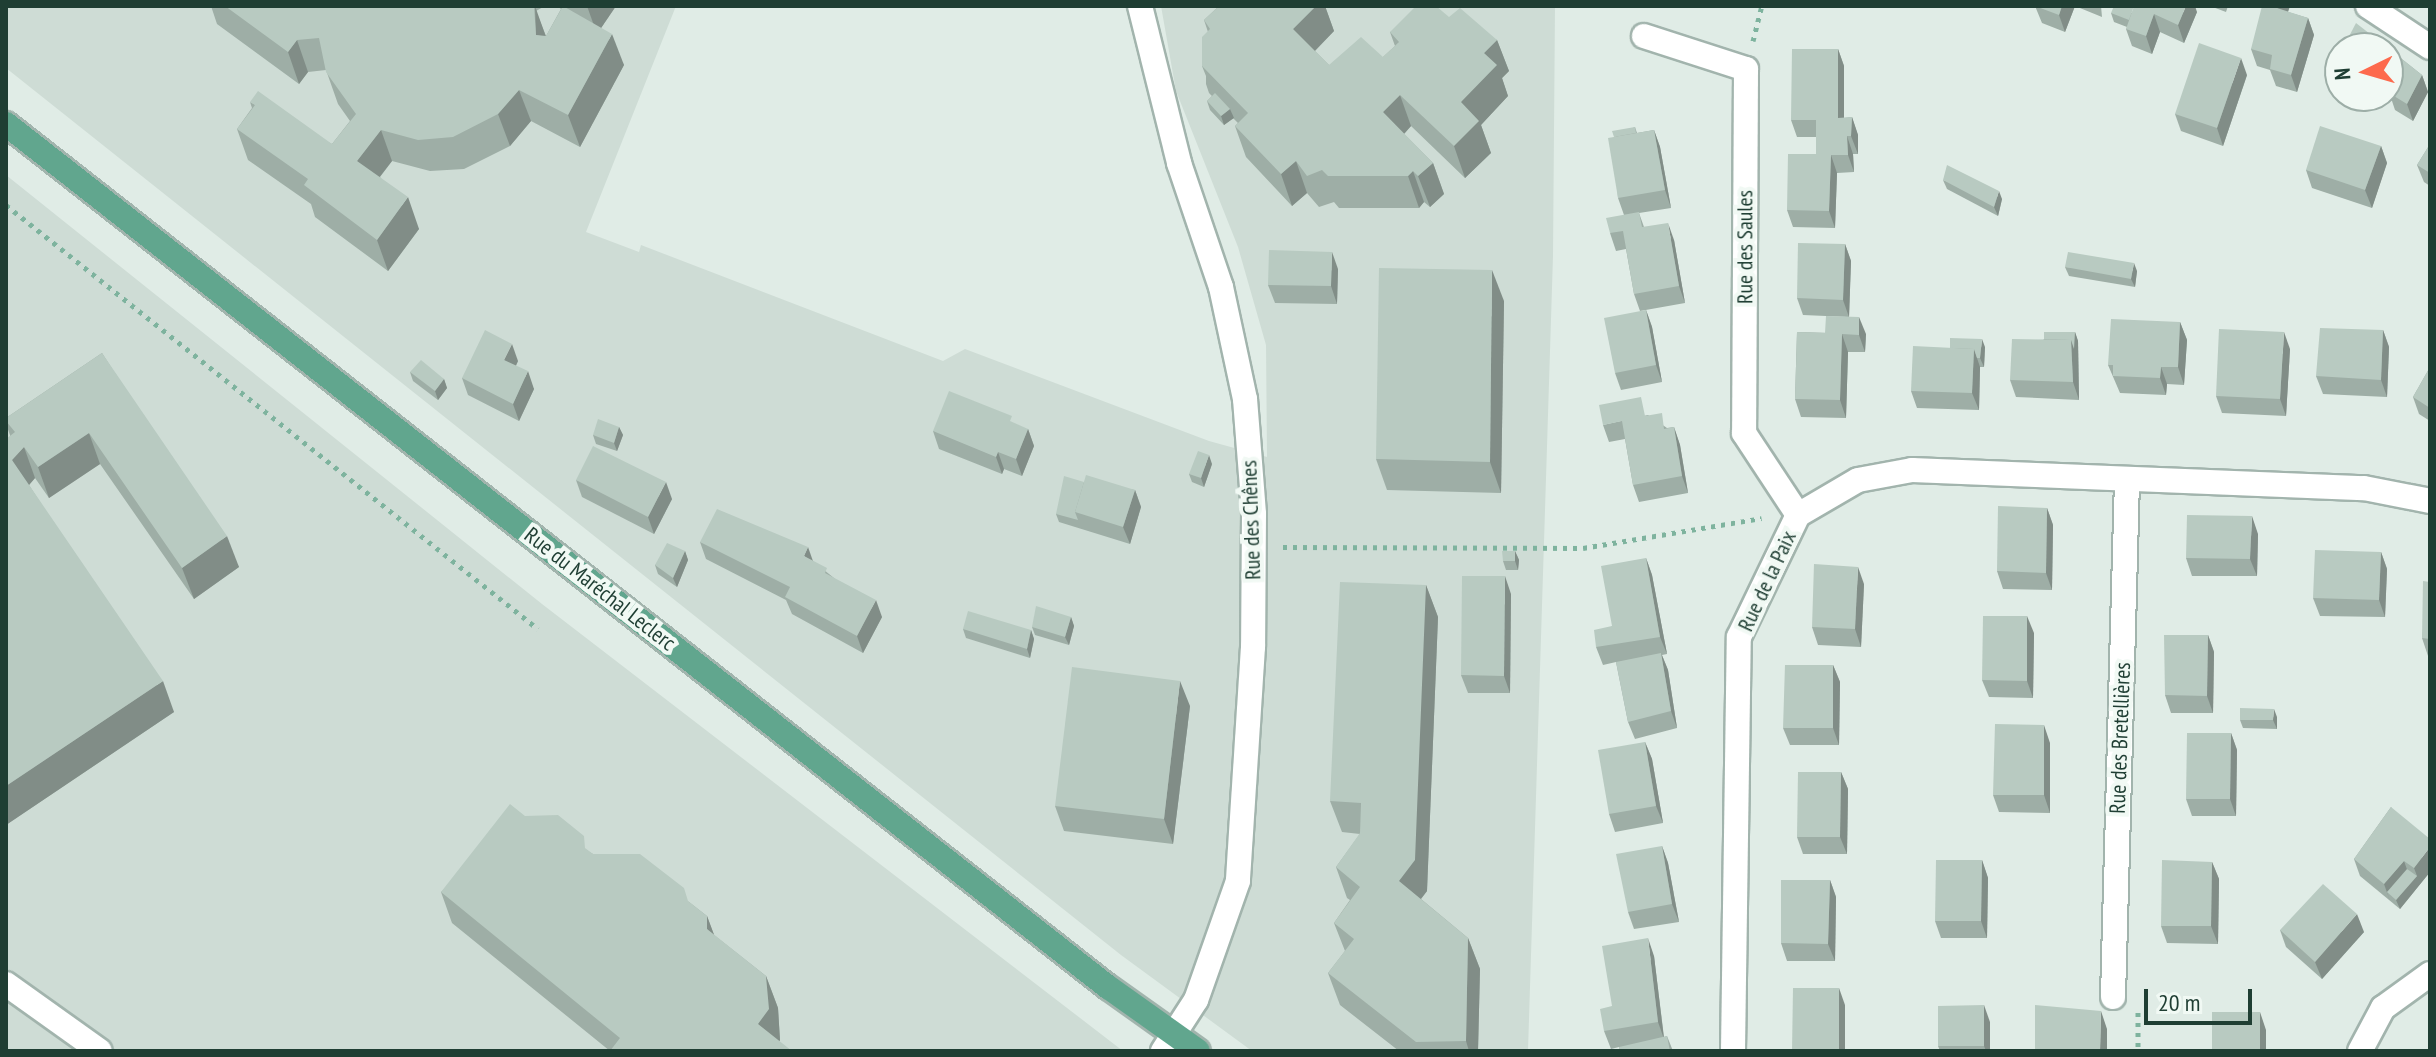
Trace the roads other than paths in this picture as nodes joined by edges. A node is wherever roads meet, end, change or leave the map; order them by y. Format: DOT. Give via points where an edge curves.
graph roads {
  1 [pos="1140,6"];
  2 [pos="2368,6"];
  3 [pos="1644,36"];
  4 [pos="2430,47"];
  5 [pos="6,124"];
  6 [pos="2127,480"];
  7 [pos="2430,501"];
  8 [pos="1798,515"];
  9 [pos="2430,974"];
  10 [pos="6,984"];
  11 [pos="2113,997"];
  12 [pos="1168,1043"];
  13 [pos="100,1051"];
  14 [pos="1198,1051"];
  15 [pos="1733,1051"];
  16 [pos="2360,1051"];
  1 -- 12 [label="street, Rue des Chênes" via="1179,163 1221,287 1245,399 1254,546 1238,881 1196,1000"];
  2 -- 4 [label="street"];
  3 -- 8 [label="street, Rue des Saules" via="1746,69 1744,433"];
  5 -- 12 [label="main road, Rue du Maréchal Leclerc"];
  6 -- 7 [label="street, Rue de la Paix" via="2364,488"];
  6 -- 8 [label="street, Rue de la Paix" via="1912,470 1858,480"];
  6 -- 11 [label="street, Rue des Bretellières"];
  8 -- 15 [label="street, Rue de la Paix" via="1739,637"];
  9 -- 16 [label="street" via="2383,1008"];
  10 -- 13 [label="street"];
  12 -- 14 [label="main road, Rue du Maréchal Leclerc"];
}
